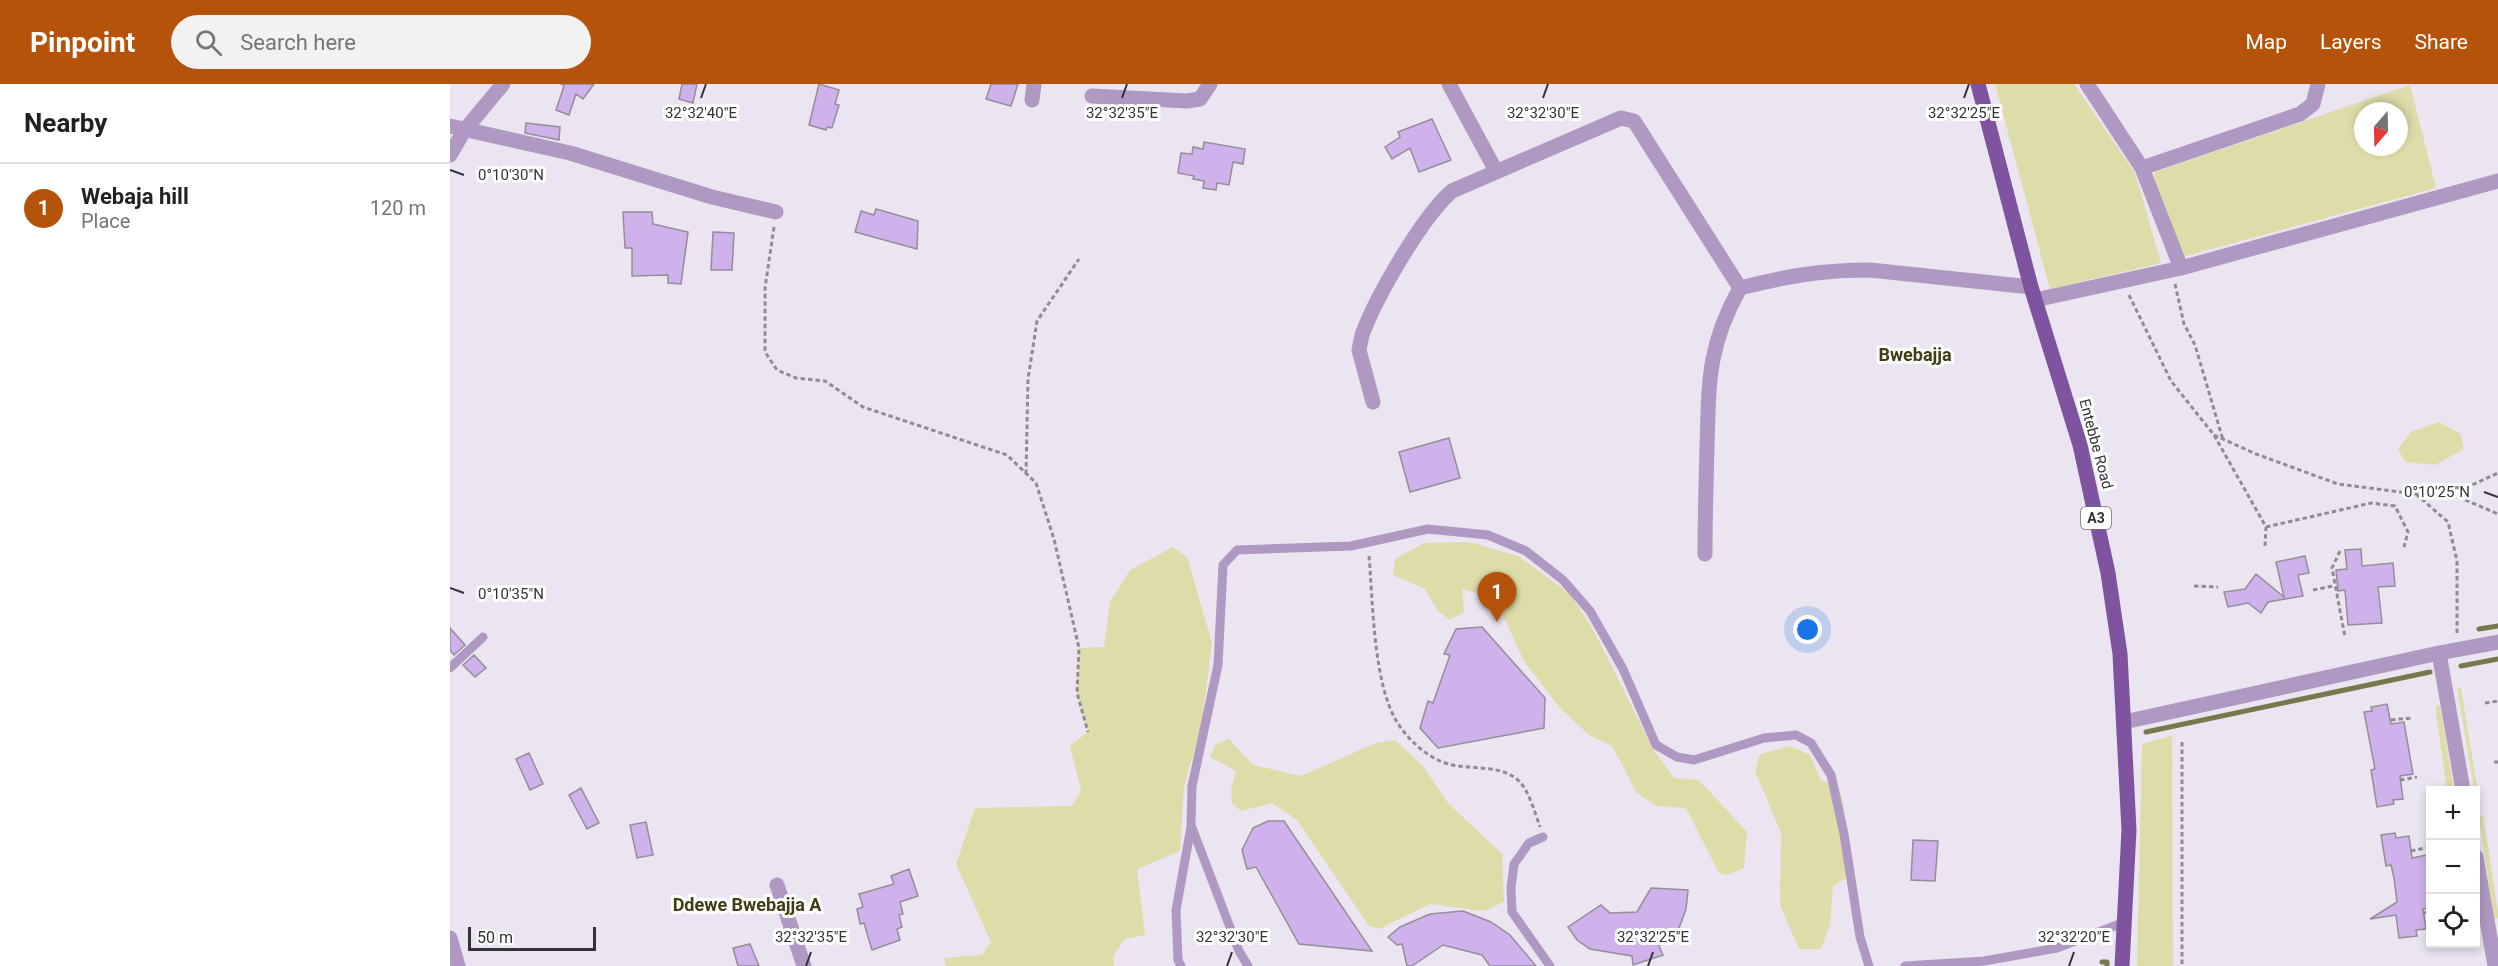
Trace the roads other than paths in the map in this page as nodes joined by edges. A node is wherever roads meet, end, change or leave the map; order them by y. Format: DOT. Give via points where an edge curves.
graph roads {
  1 [pos="503,84"];
  2 [pos="1034,84"];
  3 [pos="1210,84"];
  4 [pos="1449,84"];
  5 [pos="1978,84"];
  6 [pos="2087,84"];
  7 [pos="2318,84"];
  8 [pos="1092,96"];
  9 [pos="1032,100"];
  10 [pos="457,128"];
  11 [pos="450,155"];
  12 [pos="2142,168"];
  13 [pos="1496,171"];
  14 [pos="2498,181"];
  15 [pos="776,212"];
  16 [pos="2176,269"];
  17 [pos="1740,288"];
  18 [pos="2033,294"];
  19 [pos="1373,402"];
  20 [pos="1705,554"];
  21 [pos="483,637"];
  22 [pos="2498,642"];
  23 [pos="2439,653"];
  24 [pos="450,668"];
  25 [pos="2124,722"];
  26 [pos="2462,786"];
  27 [pos="1191,825"];
  28 [pos="1543,837"];
  29 [pos="2480,884"];
  30 [pos="777,885"];
  31 [pos="2125,922"];
  32 [pos="450,938"];
  33 [pos="458,966"];
  34 [pos="804,966"];
  35 [pos="1181,966"];
  36 [pos="1248,966"];
  37 [pos="1550,966"];
  38 [pos="1869,966"];
  39 [pos="1905,966"];
  40 [pos="2122,966"];
  41 [pos="2495,966"];
  1 -- 10 [label="street"];
  2 -- 9 [label="street"];
  3 -- 8 [label="street" via="1200,99 1188,101"];
  4 -- 13 [label="street"];
  5 -- 18 [label="main road, Entebbe Road / A3"];
  6 -- 12 [label="street"];
  7 -- 12 [label="street" via="2313,104 2300,114"];
  10 -- 11 [label="street"];
  10 -- 15 [label="street" via="570,153 674,187"];
  12 -- 16 [label="street"];
  13 -- 17 [label="street" via="1608,122 1628,118 1634,121"];
  13 -- 19 [label="street" via="1452,191 1440,202 1366,322 1359,350"];
  14 -- 16 [label="street"];
  16 -- 18 [label="street" via="2122,282"];
  17 -- 18 [label="street" via="1797,273 1870,270"];
  17 -- 20 [label="street" via="1715,345 1706,399"];
  18 -- 25 [label="main road, Entebbe Road / A3" via="2080,445 2108,573 2120,654"];
  21 -- 24 [label="lane"];
  22 -- 23 [label="street"];
  23 -- 25 [label="street"];
  23 -- 26 [label="street"];
  25 -- 31 [label="main road, Entebbe Road / A3" via="2129,830"];
  27 -- 35 [label="lane" via="1176,910"];
  27 -- 36 [label="lane"];
  27 -- 38 [label="lane" via="1192,786 1218,665 1223,565 1237,550 1351,546 1428,529 1488,535 1526,551 1563,580 1590,611 1623,669 1656,745 1677,757 1694,760 1775,737 1796,735 1811,743 1831,775 1860,937"];
  28 -- 37 [label="lane" via="1529,843 1514,864 1510,888 1512,912"];
  29 -- 41 [label="street"];
  30 -- 34 [label="street"];
  31 -- 39 [label="lane" via="2057,948 1984,961"];
  31 -- 40 [label="main road, Entebbe Road / A3"];
  32 -- 33 [label="street"];
}
